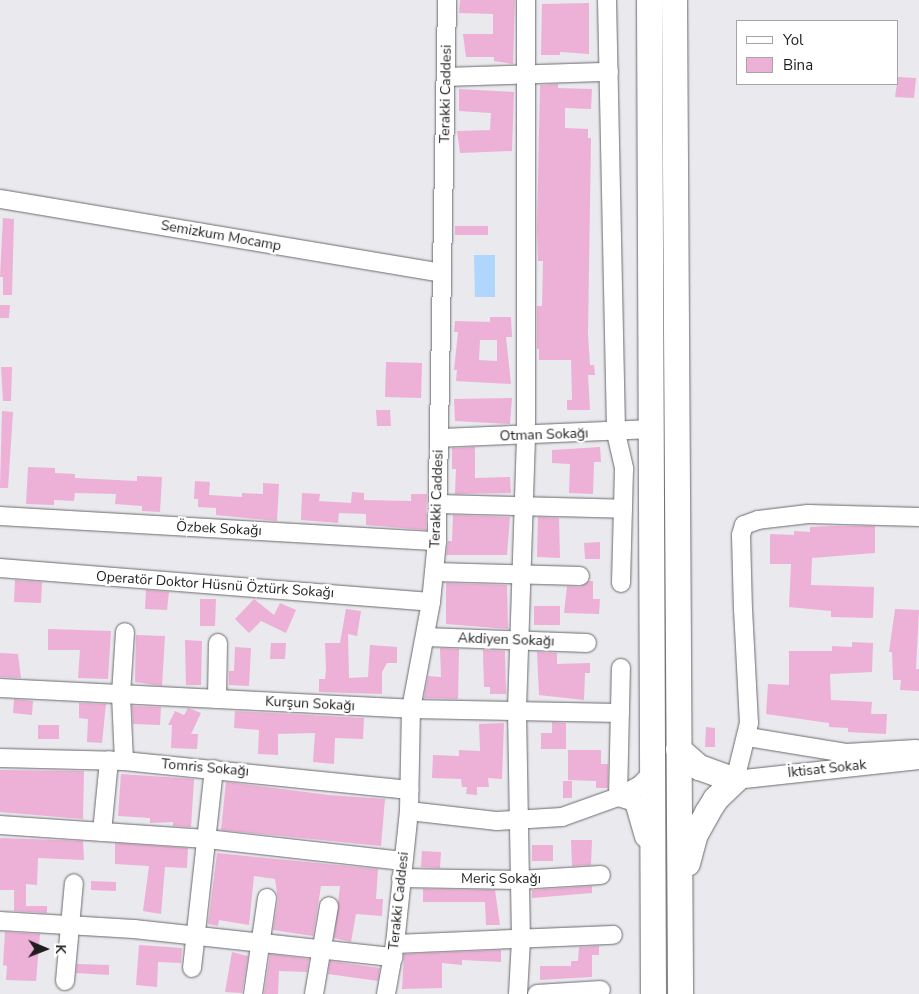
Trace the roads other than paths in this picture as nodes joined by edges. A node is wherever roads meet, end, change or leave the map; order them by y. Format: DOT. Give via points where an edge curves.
graph roads {
  1 [pos="447,0"];
  2 [pos="526,0"];
  3 [pos="607,0"];
  4 [pos="649,0"];
  5 [pos="674,0"];
  6 [pos="609,72"];
  7 [pos="526,73"];
  8 [pos="446,77"];
  9 [pos="0,199"];
  10 [pos="442,273"];
  11 [pos="650,429"];
  12 [pos="616,432"];
  13 [pos="526,435"];
  14 [pos="439,438"];
  15 [pos="438,504"];
  16 [pos="524,506"];
  17 [pos="623,508"];
  18 [pos="0,516"];
  19 [pos="919,517"];
  20 [pos="437,541"];
  21 [pos="0,568"];
  22 [pos="434,572"];
  23 [pos="522,576"];
  24 [pos="580,576"];
  25 [pos="621,583"];
  26 [pos="431,602"];
  27 [pos="125,632"];
  28 [pos="424,637"];
  29 [pos="520,641"];
  30 [pos="218,642"];
  31 [pos="587,643"];
  32 [pos="621,668"];
  33 [pos="0,688"];
  34 [pos="121,694"];
  35 [pos="217,699"];
  36 [pos="411,709"];
  37 [pos="518,709"];
  38 [pos="620,713"];
  39 [pos="748,737"];
  40 [pos="919,748"];
  41 [pos="678,749"];
  42 [pos="0,758"];
  43 [pos="117,760"];
  44 [pos="919,760"];
  45 [pos="214,769"];
  46 [pos="652,773"];
  47 [pos="736,780"];
  48 [pos="410,790"];
  49 [pos="618,797"];
  50 [pos="679,802"];
  51 [pos="409,811"];
  52 [pos="519,821"];
  53 [pos="651,824"];
  54 [pos="0,825"];
  55 [pos="102,832"];
  56 [pos="207,839"];
  57 [pos="402,870"];
  58 [pos="652,871"];
  59 [pos="601,875"];
  60 [pos="519,880"];
  61 [pos="74,883"];
  62 [pos="679,892"];
  63 [pos="267,898"];
  64 [pos="330,906"];
  65 [pos="0,921"];
  66 [pos="71,924"];
  67 [pos="613,936"];
  68 [pos="198,937"];
  69 [pos="521,940"];
  70 [pos="260,943"];
  71 [pos="322,950"];
  72 [pos="394,950"];
  73 [pos="192,968"];
  74 [pos="65,980"];
  75 [pos="600,990"];
  76 [pos="253,994"];
  77 [pos="314,994"];
  78 [pos="386,994"];
  79 [pos="518,994"];
  80 [pos="537,994"];
  81 [pos="653,994"];
  82 [pos="680,994"];
  1 -- 8 [label="street, Terakki Caddesi"];
  2 -- 7 [label="street"];
  3 -- 6 [label="street"];
  4 -- 11 [label="highway"];
  5 -- 41 [label="highway"];
  6 -- 7 [label="street"];
  6 -- 12 [label="street"];
  7 -- 8 [label="street"];
  7 -- 13 [label="street"];
  8 -- 10 [label="street, Terakki Caddesi"];
  9 -- 10 [label="street, Semizkum Mocamp"];
  10 -- 14 [label="street, Terakki Caddesi"];
  11 -- 12 [label="street, Otman Sokağı"];
  11 -- 46 [label="highway"];
  12 -- 13 [label="street, Otman Sokağı"];
  12 -- 17 [label="street" via="624,469"];
  13 -- 14 [label="street, Otman Sokağı"];
  13 -- 16 [label="street"];
  14 -- 15 [label="street, Terakki Caddesi"];
  15 -- 16 [label="street"];
  15 -- 20 [label="street, Terakki Caddesi"];
  16 -- 17 [label="street"];
  16 -- 23 [label="street"];
  17 -- 25 [label="street"];
  18 -- 20 [label="street, Özbek Sokağı"];
  19 -- 39 [label="street" via="808,514 758,520 744,526 741,535"];
  20 -- 22 [label="street, Terakki Caddesi"];
  21 -- 26 [label="street, Operatör Doktor Hüsnü Öztürk Sokağı"];
  22 -- 23 [label="street"];
  22 -- 26 [label="street, Terakki Caddesi"];
  23 -- 24 [label="street"];
  23 -- 29 [label="street"];
  26 -- 28 [label="street, Terakki Caddesi"];
  27 -- 34 [label="street"];
  28 -- 29 [label="street, Akdiyen Sokağı"];
  28 -- 36 [label="street, Terakki Caddesi"];
  29 -- 31 [label="street, Akdiyen Sokağı"];
  29 -- 37 [label="street"];
  30 -- 35 [label="street"];
  32 -- 38 [label="street"];
  33 -- 34 [label="street, Kurşun Sokağı"];
  34 -- 35 [label="street, Kurşun Sokağı"];
  34 -- 43 [label="street"];
  35 -- 36 [label="street, Kurşun Sokağı"];
  36 -- 37 [label="street, Kurşun Sokağı"];
  36 -- 48 [label="street, Terakki Caddesi"];
  37 -- 38 [label="street, Kurşun Sokağı"];
  37 -- 52 [label="street"];
  38 -- 49 [label="street"];
  39 -- 40 [label="street" via="846,753"];
  39 -- 47 [label="street"];
  41 -- 47 [label="highway" via="699,767"];
  41 -- 50 [label="highway"];
  42 -- 43 [label="street, Tomris Sokağı"];
  43 -- 45 [label="street, Tomris Sokağı"];
  43 -- 55 [label="street"];
  44 -- 47 [label="street, İktisat Sokak"];
  45 -- 48 [label="street, Tomris Sokağı"];
  45 -- 56 [label="street"];
  46 -- 49 [label="street" via="639,786"];
  46 -- 53 [label="highway"];
  47 -- 50 [label="highway" via="711,785"];
  47 -- 62 [label="highway" via="715,799 695,834"];
  48 -- 51 [label="street, Terakki Caddesi"];
  49 -- 52 [label="street" via="562,817"];
  49 -- 58 [label="street" via="634,802"];
  50 -- 53 [label="highway"];
  50 -- 62 [label="highway"];
  51 -- 52 [label="street"];
  51 -- 57 [label="street, Terakki Caddesi"];
  52 -- 60 [label="street"];
  53 -- 58 [label="highway"];
  54 -- 55 [label="street, Meriç Sokağı"];
  55 -- 56 [label="street, Meriç Sokağı"];
  56 -- 57 [label="street, Meriç Sokağı"];
  56 -- 68 [label="street"];
  57 -- 60 [label="street, Meriç Sokağı"];
  57 -- 72 [label="street, Terakki Caddesi"];
  58 -- 81 [label="highway"];
  59 -- 60 [label="street, Meriç Sokağı"];
  60 -- 69 [label="street"];
  61 -- 66 [label="street"];
  62 -- 82 [label="highway"];
  63 -- 70 [label="street"];
  64 -- 71 [label="street"];
  65 -- 66 [label="street"];
  66 -- 68 [label="street"];
  66 -- 74 [label="street"];
  67 -- 69 [label="street"];
  68 -- 70 [label="street"];
  68 -- 73 [label="street"];
  69 -- 72 [label="street"];
  69 -- 79 [label="street"];
  70 -- 71 [label="street"];
  70 -- 76 [label="street"];
  71 -- 72 [label="street"];
  71 -- 77 [label="street"];
  72 -- 78 [label="street, Terakki Caddesi"];
  75 -- 80 [label="street"];
}
